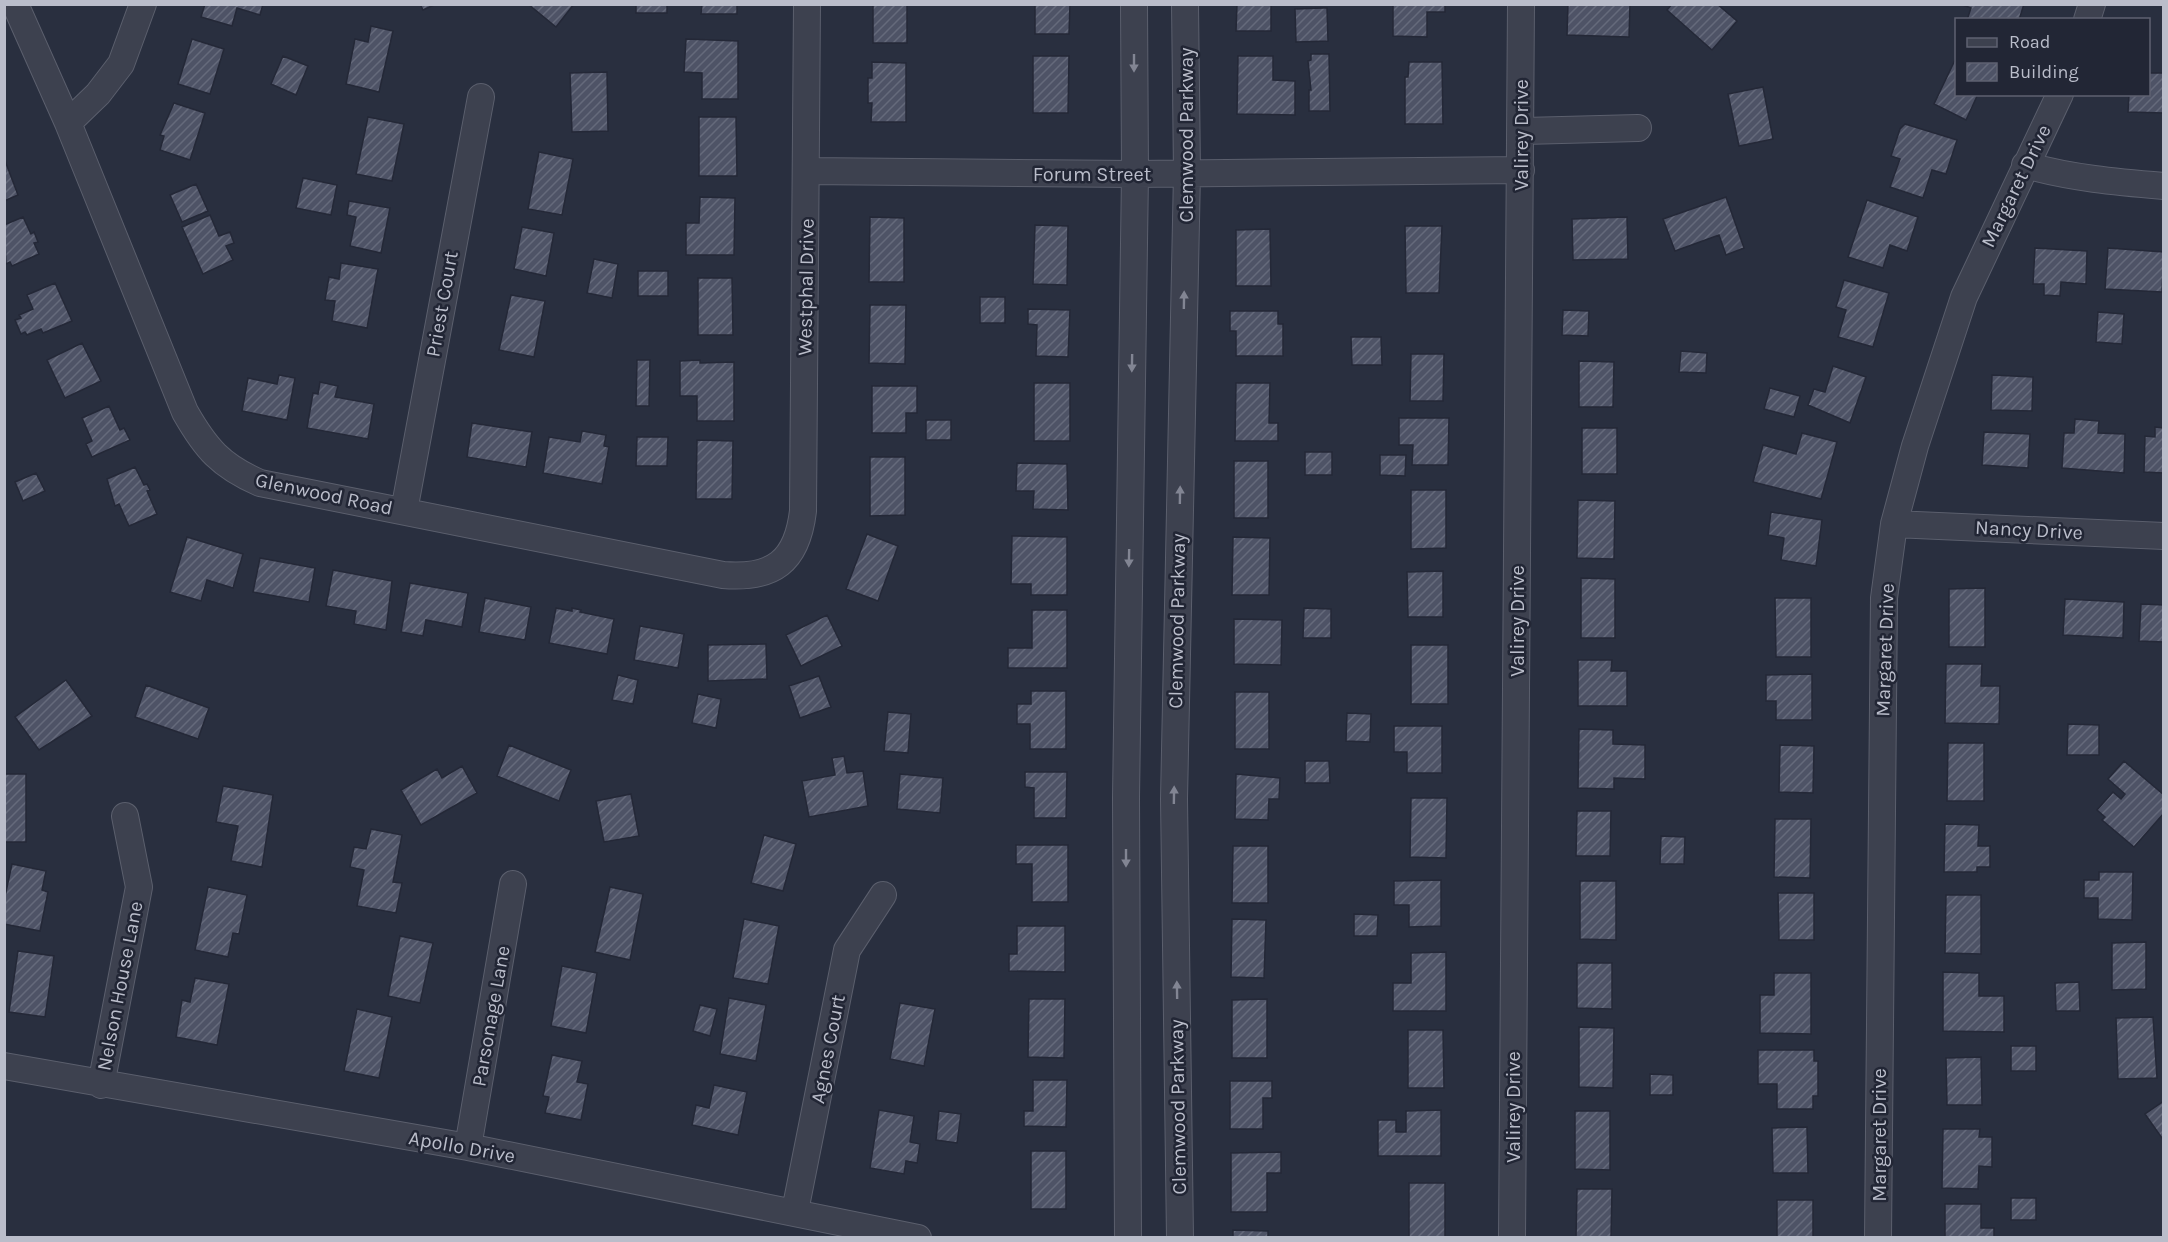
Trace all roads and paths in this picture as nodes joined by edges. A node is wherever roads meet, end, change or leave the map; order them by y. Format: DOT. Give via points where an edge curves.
graph roads {
  1 [pos="15,4"];
  2 [pos="143,4"];
  3 [pos="807,4"];
  4 [pos="1134,4"];
  5 [pos="1185,4"];
  6 [pos="1521,4"];
  7 [pos="2059,96"];
  8 [pos="480,97"];
  9 [pos="68,123"];
  10 [pos="1638,128"];
  11 [pos="1521,131"];
  12 [pos="2025,165"];
  13 [pos="1521,170"];
  14 [pos="807,171"];
  15 [pos="1187,173"];
  16 [pos="1135,174"];
  17 [pos="2163,186"];
  18 [pos="404,511"];
  19 [pos="1894,524"];
  20 [pos="2163,536"];
  21 [pos="781,563"];
  22 [pos="125,816"];
  23 [pos="513,884"];
  24 [pos="883,895"];
  25 [pos="4,1066"];
  26 [pos="101,1085"];
  27 [pos="468,1148"];
  28 [pos="795,1211"];
  29 [pos="918,1238"];
  30 [pos="1128,1238"];
  31 [pos="1180,1238"];
  32 [pos="1512,1238"];
  33 [pos="1878,1238"];
  1 -- 9 [label="street, Glenwood Road"];
  2 -- 9 [label="street" via="121,64"];
  3 -- 14 [label="street, Westphal Drive"];
  4 -- 16 [label="street, one-way"];
  5 -- 15 [label="street, Clemwood Parkway"];
  6 -- 11 [label="street, Valirey Drive"];
  7 -- 12 [label="street, Margaret Drive"];
  8 -- 18 [label="street, Priest Court"];
  9 -- 18 [label="street, Glenwood Road" via="185,412 201,440 221,462 260,483"];
  10 -- 11 [label="street"];
  11 -- 13 [label="street, Valirey Drive"];
  12 -- 17 [label="street" via="2062,176"];
  12 -- 19 [label="street, Margaret Drive" via="1964,297 1918,435"];
  13 -- 15 [label="street, Forum Street"];
  13 -- 32 [label="street, Valirey Drive"];
  14 -- 16 [label="street, Forum Street"];
  14 -- 21 [label="street, Westphal Drive" via="803,511 798,540"];
  15 -- 16 [label="street, Forum Street"];
  31 -- 15 [label="street, Clemwood Parkway, one-way" via="1174,799"];
  16 -- 30 [label="street, one-way" via="1126,798"];
  18 -- 21 [label="street, Glenwood Road" via="723,575 749,577"];
  19 -- 20 [label="street, Nancy Drive"];
  19 -- 33 [label="street, Margaret Drive" via="1884,598"];
  22 -- 26 [label="street, Nelson House Lane" via="139,887"];
  23 -- 27 [label="street, Parsonage Lane"];
  24 -- 28 [label="street, Agnes Court" via="848,950"];
  25 -- 26 [label="street, Apollo Drive"];
  26 -- 27 [label="street, Apollo Drive"];
  27 -- 28 [label="street, Apollo Drive"];
  28 -- 29 [label="street, Apollo Drive"];
}
